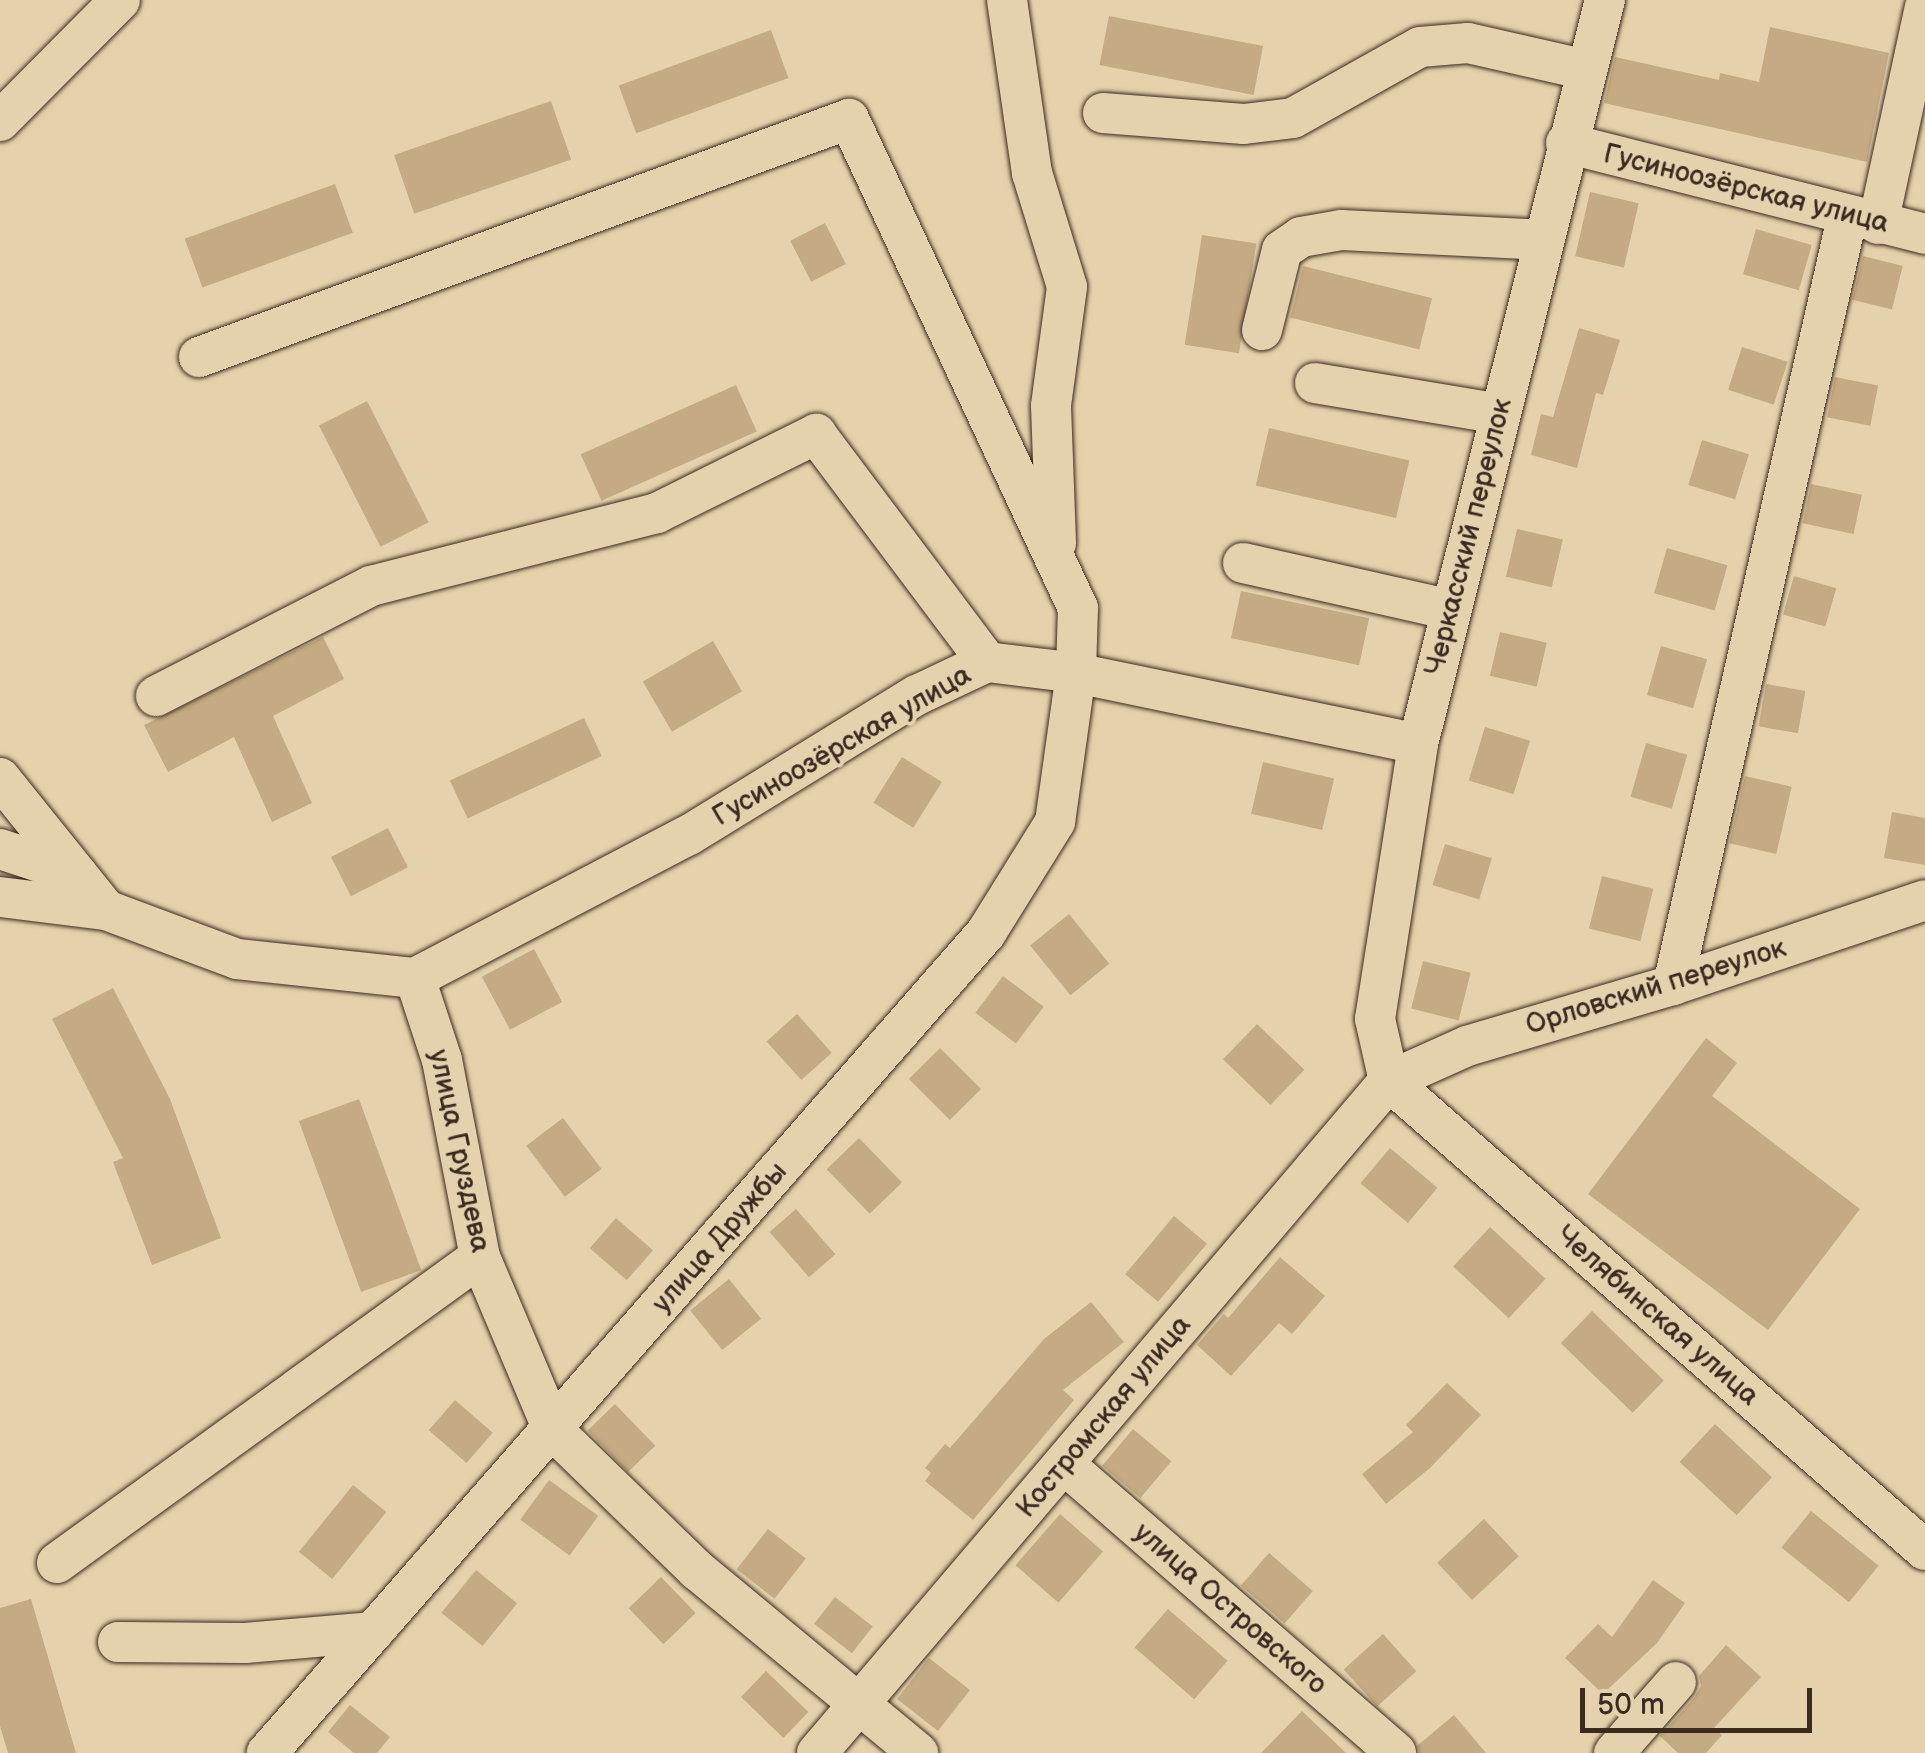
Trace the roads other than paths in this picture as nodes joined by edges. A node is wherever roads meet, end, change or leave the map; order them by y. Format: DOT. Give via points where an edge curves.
graph roads {
  1 [pos="120,0"];
  2 [pos="1007,0"];
  3 [pos="1604,0"];
  4 [pos="1925,7"];
  5 [pos="1587,70"];
  6 [pos="1102,113"];
  7 [pos="0,121"];
  8 [pos="1566,143"];
  9 [pos="1862,221"];
  10 [pos="1925,234"];
  11 [pos="1542,240"];
  12 [pos="1262,330"];
  13 [pos="199,357"];
  14 [pos="1315,383"];
  15 [pos="1500,414"];
  16 [pos="1057,562"];
  17 [pos="1244,563"];
  18 [pos="1452,610"];
  19 [pos="987,662"];
  20 [pos="1076,673"];
  21 [pos="156,696"];
  22 [pos="1418,744"];
  23 [pos="0,778"];
  24 [pos="0,849"];
  25 [pos="78,875"];
  26 [pos="0,897"];
  27 [pos="1925,900"];
  28 [pos="106,910"];
  29 [pos="415,978"];
  30 [pos="1674,985"];
  31 [pos="1389,1080"];
  32 [pos="480,1258"];
  33 [pos="553,1430"];
  34 [pos="1064,1464"];
  35 [pos="1925,1550"];
  36 [pos="58,1563"];
  37 [pos="374,1632"];
  38 [pos="118,1642"];
  39 [pos="1676,1682"];
  40 [pos="861,1702"];
  41 [pos="267,1753"];
  42 [pos="818,1753"];
  43 [pos="918,1753"];
  44 [pos="1396,1753"];
  45 [pos="1614,1753"];
  1 -- 7 [label="street"];
  2 -- 16 [label="street" via="1032,173 1067,287 1051,406"];
  3 -- 5 [label="street, Черкасский переулок"];
  4 -- 9 [label="street"];
  5 -- 6 [label="street" via="1468,43 1420,46 1293,118 1244,124"];
  5 -- 8 [label="street, Черкасский переулок"];
  8 -- 9 [label="street, Гусиноозёрская улица"];
  8 -- 11 [label="street, Черкасский переулок"];
  9 -- 10 [label="street, Гусиноозёрская улица"];
  9 -- 30 [label="street"];
  11 -- 12 [label="street" via="1341,230 1300,237 1282,250"];
  11 -- 15 [label="street, Черкасский переулок"];
  13 -- 16 [label="street, улица Дружбы" via="849,120"];
  14 -- 15 [label="street"];
  15 -- 18 [label="street, Черкасский переулок"];
  16 -- 20 [label="street, улица Дружбы" via="1078,608"];
  17 -- 18 [label="street"];
  18 -- 22 [label="street, Черкасский переулок"];
  19 -- 20 [label="street, Гусиноозёрская улица"];
  19 -- 21 [label="street" via="816,434 657,513 372,586"];
  19 -- 29 [label="street, Гусиноозёрская улица" via="917,696 688,835"];
  20 -- 22 [label="street, Гусиноозёрская улица"];
  20 -- 33 [label="street, улица Дружбы" via="1054,822 986,932"];
  22 -- 31 [label="street, Черкасский переулок" via="1374,1019"];
  23 -- 25 [label="street"];
  24 -- 25 [label="street"];
  25 -- 28 [label="street"];
  26 -- 28 [label="street"];
  27 -- 30 [label="street, Орловский переулок"];
  28 -- 29 [label="street" via="237,959"];
  29 -- 32 [label="street, улица Груздева" via="442,1060"];
  30 -- 31 [label="street, Орловский переулок" via="1466,1046"];
  31 -- 34 [label="street, Костромская улица"];
  31 -- 35 [label="street, Челябинская улица"];
  32 -- 33 [label="street, улица Груздева"];
  32 -- 36 [label="street"];
  33 -- 37 [label="street, улица Дружбы"];
  33 -- 40 [label="street, улица Груздева" via="697,1570"];
  34 -- 40 [label="street, Костромская улица"];
  34 -- 44 [label="street, улица Островского"];
  37 -- 38 [label="street" via="245,1643"];
  37 -- 41 [label="street, улица Дружбы"];
  39 -- 45 [label="street"];
  40 -- 42 [label="street, Костромская улица"];
  40 -- 43 [label="street, улица Груздева"];
}
